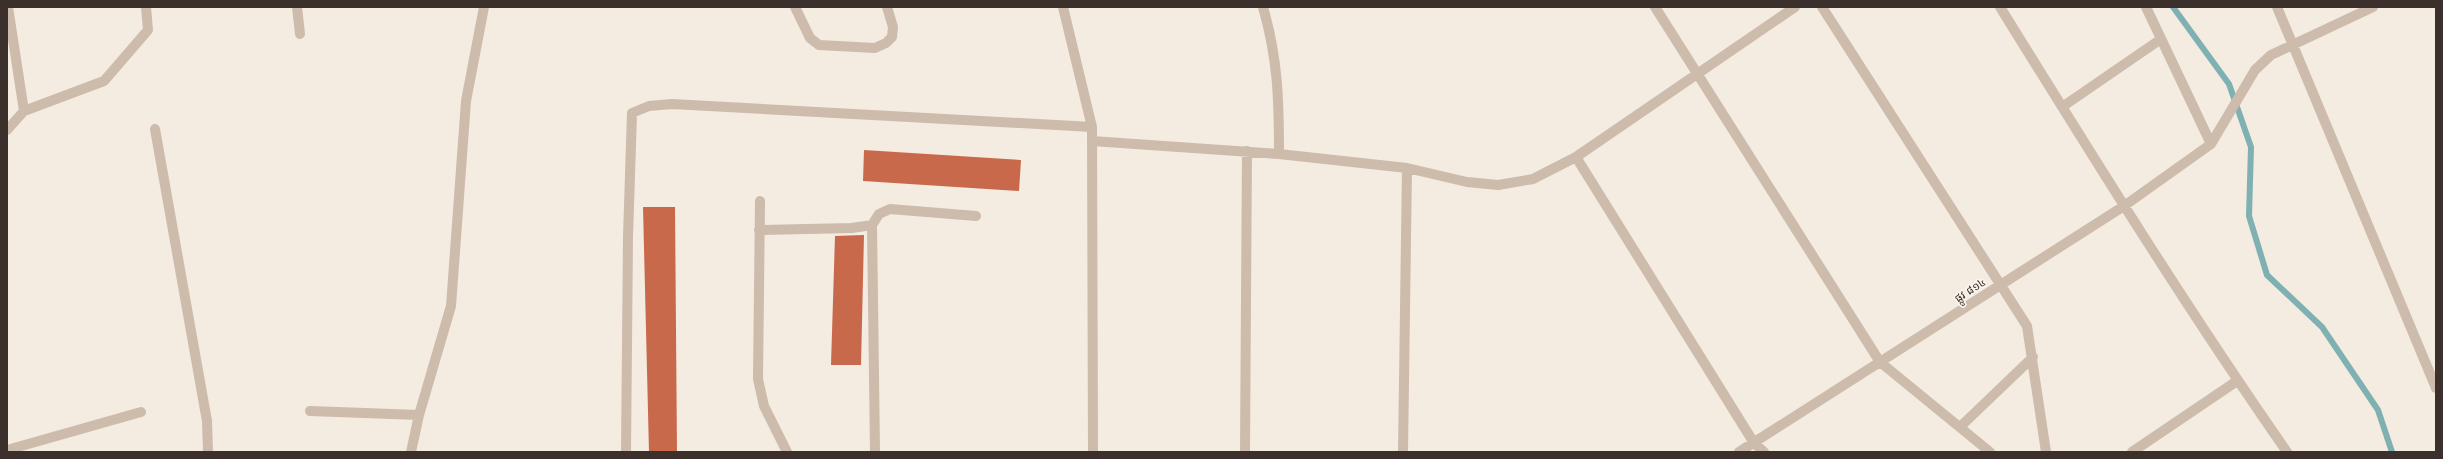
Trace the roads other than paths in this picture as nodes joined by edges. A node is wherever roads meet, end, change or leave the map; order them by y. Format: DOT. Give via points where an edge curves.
graph roads {
  1 [pos="8,7"];
  2 [pos="146,7"];
  3 [pos="297,7"];
  4 [pos="484,7"];
  5 [pos="795,7"];
  6 [pos="887,7"];
  7 [pos="1063,7"];
  8 [pos="1263,7"];
  9 [pos="1655,7"];
  10 [pos="1795,7"];
  11 [pos="1822,7"];
  12 [pos="2000,7"];
  13 [pos="2146,7"];
  14 [pos="2277,7"];
  15 [pos="2373,7"];
  16 [pos="300,34"];
  17 [pos="2161,39"];
  18 [pos="2292,43"];
  19 [pos="1698,73"];
  20 [pos="2062,107"];
  21 [pos="24,111"];
  22 [pos="1092,127"];
  23 [pos="156,129"];
  24 [pos="7,130"];
  25 [pos="1092,141"];
  26 [pos="2211,144"];
  27 [pos="1247,151"];
  28 [pos="1279,154"];
  29 [pos="1576,157"];
  30 [pos="1407,168"];
  31 [pos="760,201"];
  32 [pos="2124,206"];
  33 [pos="976,216"];
  34 [pos="872,225"];
  35 [pos="759,230"];
  36 [pos="2002,284"];
  37 [pos="2033,357"];
  38 [pos="1880,362"];
  39 [pos="2237,381"];
  40 [pos="2436,388"];
  41 [pos="310,411"];
  42 [pos="141,412"];
  43 [pos="419,415"];
  44 [pos="1960,427"];
  45 [pos="1754,443"];
  46 [pos="7,450"];
  47 [pos="208,452"];
  48 [pos="411,452"];
  49 [pos="626,452"];
  50 [pos="787,452"];
  51 [pos="875,452"];
  52 [pos="1093,452"];
  53 [pos="1245,452"];
  54 [pos="1403,452"];
  55 [pos="1739,452"];
  56 [pos="1764,452"];
  57 [pos="1990,452"];
  58 [pos="2046,452"];
  59 [pos="2132,452"];
  60 [pos="2286,452"];
  1 -- 21 [label="street"];
  2 -- 21 [label="street" via="148,30 104,81"];
  3 -- 16 [label="street"];
  4 -- 43 [label="street" via="466,101 451,306"];
  5 -- 6 [label="street" via="810,38 819,45 875,48 892,37 893,27"];
  7 -- 22 [label="street"];
  8 -- 28 [label="street" via="1279,85"];
  9 -- 19 [label="street"];
  10 -- 19 [label="street"];
  11 -- 36 [label="street"];
  12 -- 20 [label="street"];
  13 -- 17 [label="street"];
  14 -- 18 [label="street"];
  15 -- 18 [label="street, ផ្លូវ ៨១៤"];
  17 -- 20 [label="street"];
  17 -- 26 [label="street"];
  18 -- 26 [label="street, ផ្លូវ ៨១៤" via="2271,55 2255,70"];
  18 -- 40 [label="street"];
  19 -- 29 [label="street"];
  19 -- 38 [label="street"];
  20 -- 32 [label="street"];
  21 -- 24 [label="street"];
  22 -- 25 [label="street"];
  22 -- 49 [label="street" via="672,104 650,106 632,113"];
  23 -- 47 [label="street" via="207,421"];
  25 -- 27 [label="street"];
  25 -- 52 [label="street"];
  26 -- 32 [label="street, ផ្លូវ ៨១៤"];
  27 -- 28 [label="street"];
  27 -- 53 [label="street"];
  28 -- 30 [label="street"];
  29 -- 30 [label="street" via="1533,179 1498,185 1467,182"];
  29 -- 45 [label="street"];
  30 -- 54 [label="street"];
  31 -- 35 [label="street"];
  32 -- 36 [label="street, ផ្លូវ ៨១៤"];
  32 -- 39 [label="street"];
  33 -- 34 [label="street" via="890,209 879,214"];
  34 -- 35 [label="street" via="852,228"];
  34 -- 51 [label="street"];
  35 -- 50 [label="street" via="758,379 764,406"];
  36 -- 37 [label="street" via="2027,326"];
  36 -- 38 [label="street, ផ្លូវ ៨១៤"];
  37 -- 44 [label="street"];
  37 -- 58 [label="street"];
  38 -- 44 [label="street"];
  38 -- 45 [label="street, ផ្លូវ ៨១៤"];
  39 -- 59 [label="street"];
  39 -- 60 [label="street"];
  41 -- 43 [label="street"];
  42 -- 46 [label="street"];
  43 -- 48 [label="street"];
  44 -- 57 [label="street"];
  45 -- 55 [label="street, ផ្លូវ ៨១៤"];
  45 -- 56 [label="street"];
}
